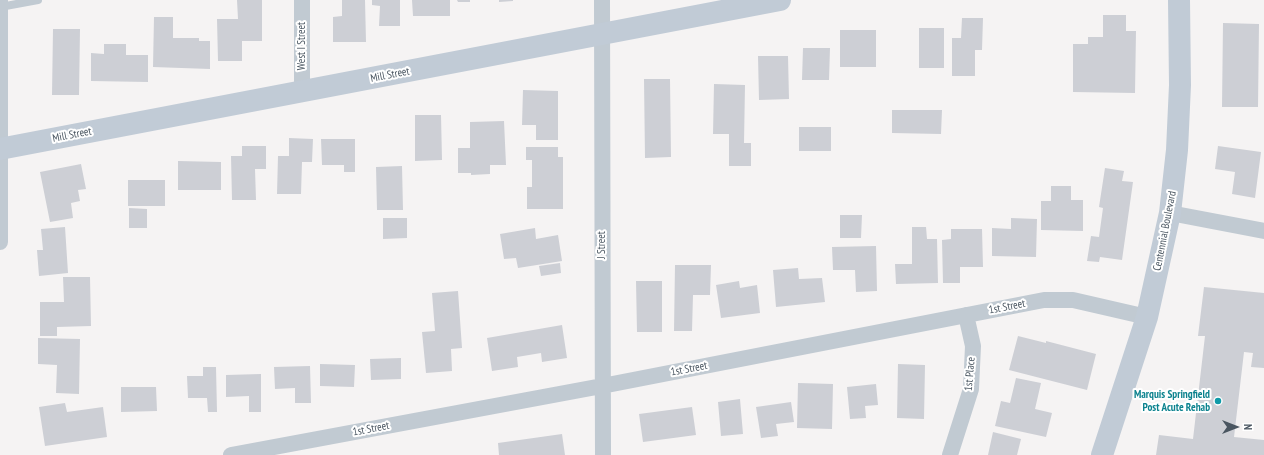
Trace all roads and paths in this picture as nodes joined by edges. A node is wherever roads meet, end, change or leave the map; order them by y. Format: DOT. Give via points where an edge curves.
graph roads {
  1 [pos="0,0"];
  2 [pos="38,0"];
  3 [pos="302,0"];
  4 [pos="602,0"];
  5 [pos="780,0"];
  6 [pos="1179,0"];
  7 [pos="0,7"];
  8 [pos="602,34"];
  9 [pos="302,92"];
  10 [pos="0,149"];
  11 [pos="1170,213"];
  12 [pos="1264,231"];
  13 [pos="0,242"];
  14 [pos="966,315"];
  15 [pos="1147,317"];
  16 [pos="602,386"];
  17 [pos="231,455"];
  18 [pos="603,455"];
  19 [pos="950,455"];
  20 [pos="1102,455"];
  1 -- 7 [label="street"];
  2 -- 7 [label="lane"];
  3 -- 9 [label="street, West I Street"];
  4 -- 8 [label="street, J Street"];
  5 -- 8 [label="street, Mill Street"];
  6 -- 11 [label="street, Centennial Boulevard" via="1180,85 1177,150"];
  7 -- 10 [label="street"];
  8 -- 9 [label="street, Mill Street"];
  8 -- 16 [label="street, J Street"];
  9 -- 10 [label="street, Mill Street"];
  10 -- 13 [label="street"];
  11 -- 12 [label="street"];
  11 -- 15 [label="street, Centennial Boulevard"];
  14 -- 15 [label="street, 1st Street" via="1044,300 1073,300"];
  14 -- 16 [label="street, 1st Street"];
  14 -- 19 [label="street, 1st Place" via="973,346 971,389"];
  15 -- 20 [label="street, Centennial Boulevard"];
  16 -- 17 [label="street, 1st Street"];
  16 -- 18 [label="street, J Street"];
}
